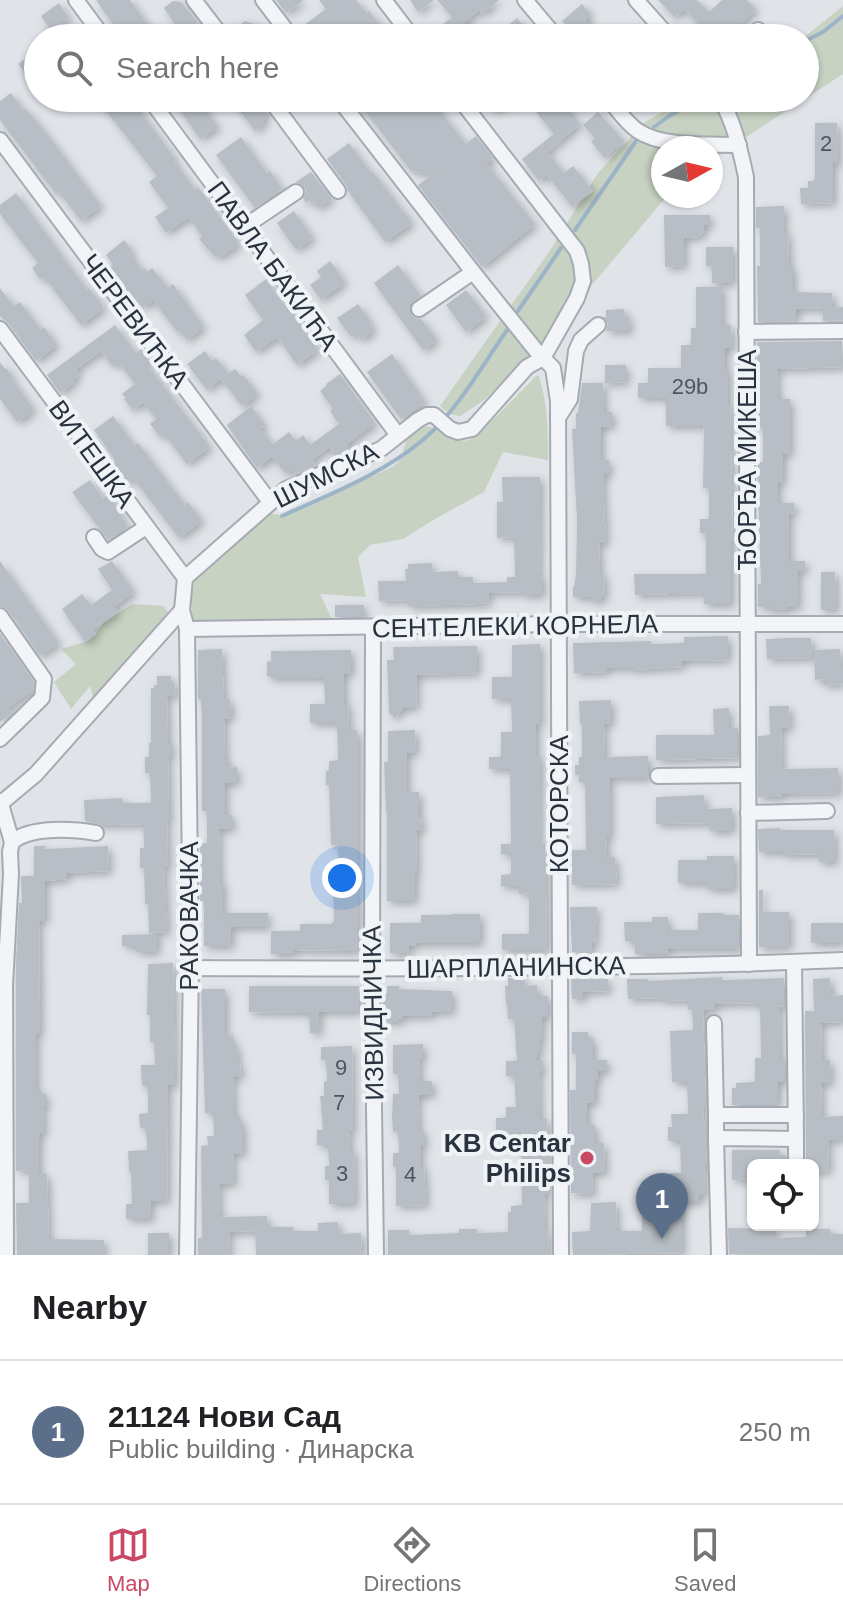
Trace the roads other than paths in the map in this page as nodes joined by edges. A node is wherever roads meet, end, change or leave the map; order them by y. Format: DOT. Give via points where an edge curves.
graph roads {
  1 [pos="76,0"];
  2 [pos="194,0"];
  3 [pos="263,0"];
  4 [pos="384,0"];
  5 [pos="525,0"];
  6 [pos="636,0"];
  7 [pos="94,24"];
  8 [pos="212,24"];
  9 [pos="281,24"];
  10 [pos="402,24"];
  11 [pos="545,24"];
  12 [pos="657,24"];
  13 [pos="159,112"];
  14 [pos="279,112"];
  15 [pos="349,112"];
  16 [pos="470,112"];
  17 [pos="621,112"];
  18 [pos="727,112"];
  19 [pos="0,140"];
  20 [pos="739,145"];
  21 [pos="338,191"];
  22 [pos="296,192"];
  23 [pos="244,227"];
  24 [pos="473,272"];
  25 [pos="419,309"];
  26 [pos="598,325"];
  27 [pos="0,329"];
  28 [pos="843,331"];
  29 [pos="746,332"];
  30 [pos="543,358"];
  31 [pos="558,418"];
  32 [pos="397,434"];
  33 [pos="270,502"];
  34 [pos="146,527"];
  35 [pos="94,537"];
  36 [pos="185,578"];
  37 [pos="182,610"];
  38 [pos="0,616"];
  39 [pos="558,624"];
  40 [pos="747,624"];
  41 [pos="843,624"];
  42 [pos="373,628"];
  43 [pos="187,629"];
  44 [pos="0,739"];
  45 [pos="748,775"];
  46 [pos="658,776"];
  47 [pos="0,803"];
  48 [pos="827,811"];
  49 [pos="748,813"];
  50 [pos="96,833"];
  51 [pos="12,842"];
  52 [pos="843,960"];
  53 [pos="794,963"];
  54 [pos="749,964"];
  55 [pos="560,966"];
  56 [pos="189,968"];
  57 [pos="372,969"];
  58 [pos="714,1023"];
  59 [pos="2,1079"];
  60 [pos="716,1115"];
  61 [pos="796,1115"];
  62 [pos="716,1138"];
  63 [pos="796,1139"];
  64 [pos="796,1159"];
  65 [pos="6,1255"];
  66 [pos="187,1255"];
  67 [pos="376,1255"];
  68 [pos="561,1255"];
  69 [pos="719,1255"];
  1 -- 7 [label="street"];
  2 -- 8 [label="street"];
  3 -- 9 [label="street"];
  4 -- 10 [label="street"];
  5 -- 11 [label="street"];
  6 -- 12 [label="street"];
  13 -- 23 [label="street, ПАВЛА БАКИЋА"];
  14 -- 21 [label="street"];
  15 -- 24 [label="street, КОТОРСКА"];
  16 -- 30 [label="street" via="577,251 588,280"];
  17 -- 20 [label="street" via="638,131 655,138"];
  18 -- 20 [label="street, ЂОРЂА МИКЕША"];
  19 -- 33 [label="street, ЧЕРЕВИЋКА"];
  20 -- 29 [label="street, ЂОРЂА МИКЕША" via="746,177"];
  22 -- 23 [label="street"];
  23 -- 32 [label="street, ПАВЛА БАКИЋА"];
  24 -- 25 [label="street"];
  24 -- 30 [label="street, КОТОРСКА"];
  26 -- 31 [label="street" via="576,351 570,399"];
  27 -- 34 [label="street, ВИТЕШКА"];
  28 -- 29 [label="street"];
  29 -- 40 [label="street, ЂОРЂА МИКЕША"];
  30 -- 31 [label="street, КОТОРСКА" via="553,368"];
  30 -- 32 [label="street, ШУМСКА" via="527,367 472,429 458,432 427,415"];
  31 -- 39 [label="street, КОТОРСКА"];
  32 -- 33 [label="street, ШУМСКА" via="381,449 286,489"];
  33 -- 36 [label="street, ШУМСКА"];
  34 -- 35 [label="street" via="108,552"];
  34 -- 36 [label="street, ВИТЕШКА"];
  36 -- 37 [label="street, РАКОВАЧКА"];
  37 -- 43 [label="street, РАКОВАЧКА"];
  37 -- 47 [label="street" via="36,774"];
  38 -- 44 [label="street" via="44,679 42,698"];
  39 -- 40 [label="street, СЕНТЕЛЕКИ КОРНЕЛА"];
  39 -- 42 [label="street, СЕНТЕЛЕКИ КОРНЕЛА"];
  39 -- 55 [label="street, КОТОРСКА"];
  40 -- 41 [label="street, СЕНТЕЛЕКИ КОРНЕЛА"];
  40 -- 45 [label="street, ЂОРЂА МИКЕША"];
  42 -- 43 [label="street, СЕНТЕЛЕКИ КОРНЕЛА"];
  42 -- 57 [label="street, ИЗВИДНИЧКА"];
  43 -- 56 [label="street, РАКОВАЧКА"];
  45 -- 46 [label="street"];
  45 -- 49 [label="street, ЂОРЂА МИКЕША"];
  47 -- 51 [label="street"];
  48 -- 49 [label="street"];
  49 -- 54 [label="street, ЂОРЂА МИКЕША"];
  50 -- 51 [label="street" via="47,831"];
  51 -- 59 [label="street"];
  52 -- 53 [label="street, ШАРПЛАНИНСКА"];
  53 -- 54 [label="street, ШАРПЛАНИНСКА"];
  53 -- 61 [label="street"];
  54 -- 55 [label="street, ШАРПЛАНИНСКА"];
  55 -- 57 [label="street, ШАРПЛАНИНСКА"];
  55 -- 68 [label="street, КОТОРСКА"];
  56 -- 57 [label="street, ШАРПЛАНИНСКА"];
  56 -- 66 [label="street, РАКОВАЧКА"];
  57 -- 67 [label="street, ИЗВИДНИЧКА"];
  58 -- 60 [label="street"];
  59 -- 65 [label="street"];
  60 -- 61 [label="street"];
  60 -- 62 [label="street"];
  61 -- 63 [label="street"];
  62 -- 63 [label="street"];
  62 -- 69 [label="street"];
  63 -- 64 [label="street"];
}
